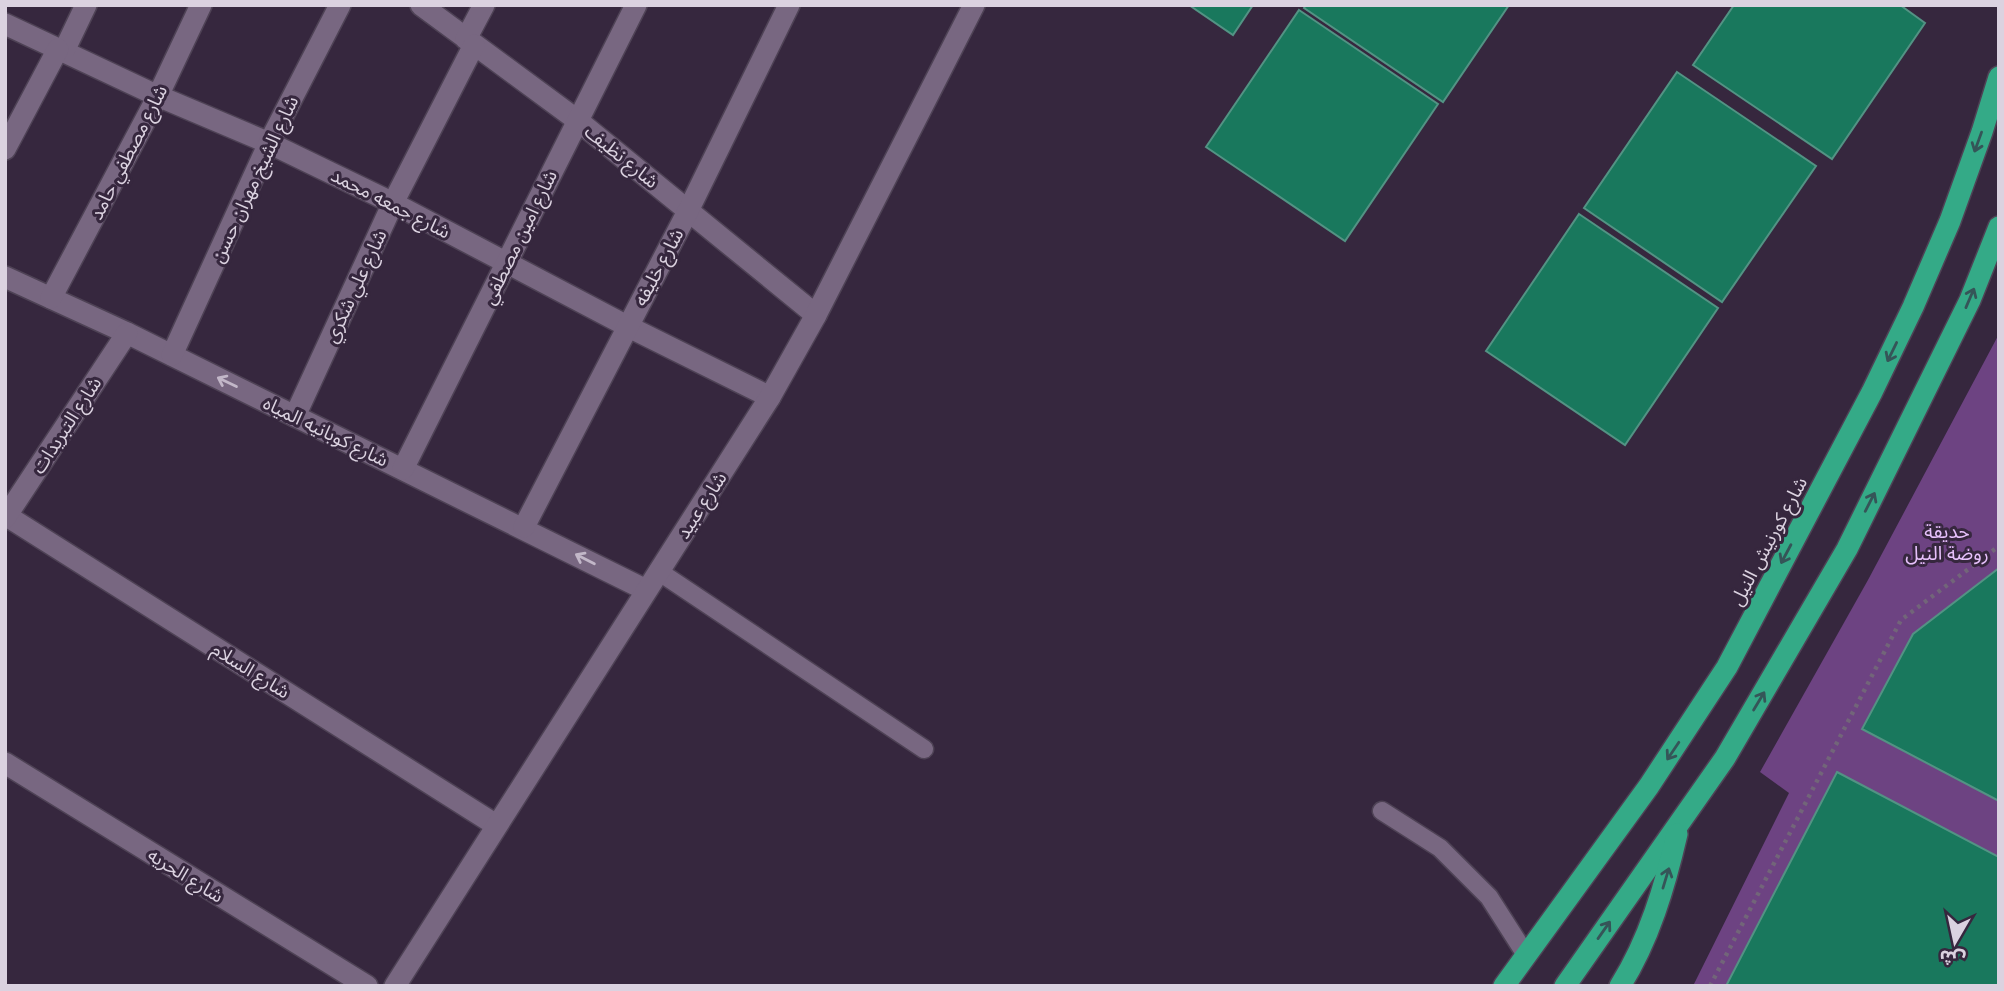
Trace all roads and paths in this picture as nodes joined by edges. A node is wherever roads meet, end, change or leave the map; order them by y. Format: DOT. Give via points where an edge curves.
graph roads {
  1 [pos="86,5"];
  2 [pos="201,5"];
  3 [pos="340,5"];
  4 [pos="421,5"];
  5 [pos="484,5"];
  6 [pos="636,5"];
  7 [pos="789,5"];
  8 [pos="974,5"];
  9 [pos="5,24"];
  10 [pos="470,43"];
  11 [pos="61,50"];
  12 [pos="1999,77"];
  13 [pos="158,96"];
  14 [pos="577,120"];
  15 [pos="269,143"];
  16 [pos="5,149"];
  17 [pos="393,203"];
  18 [pos="688,211"];
  19 [pos="1999,228"];
  20 [pos="506,263"];
  21 [pos="5,277"];
  22 [pos="51,298"];
  23 [pos="816,315"];
  24 [pos="627,326"];
  25 [pos="127,333"];
  26 [pos="172,355"];
  27 [pos="770,397"];
  28 [pos="295,416"];
  29 [pos="403,469"];
  30 [pos="6,517"];
  31 [pos="524,527"];
  32 [pos="1999,546"];
  33 [pos="658,571"];
  34 [pos="646,590"];
  35 [pos="924,749"];
  36 [pos="5,763"];
  37 [pos="1382,811"];
  38 [pos="1679,824"];
  39 [pos="496,825"];
  40 [pos="1526,955"];
  41 [pos="367,986"];
  42 [pos="395,986"];
  43 [pos="1504,986"];
  44 [pos="1565,986"];
  45 [pos="1620,986"];
  46 [pos="1710,986"];
  1 -- 11 [label="street"];
  2 -- 13 [label="street, شارع مصطفي حامد"];
  3 -- 15 [label="street, شارع الشيخ مهران حسن"];
  4 -- 10 [label="street, شارع نظيف"];
  5 -- 10 [label="street, شارع علي شكري"];
  6 -- 14 [label="street, شارع امين مصطفي"];
  7 -- 18 [label="street, شارع خليفه"];
  8 -- 23 [label="street, شارع عبيد"];
  9 -- 11 [label="street, شارع جمعه محمد"];
  10 -- 14 [label="street, شارع نظيف"];
  10 -- 17 [label="street, شارع علي شكري"];
  11 -- 13 [label="street, شارع جمعه محمد"];
  11 -- 16 [label="street"];
  12 -- 40 [label="highway, شارع كورنيش النيل, one-way" via="1950,221 1913,307 1727,667 1649,786"];
  13 -- 15 [label="street, شارع جمعه محمد"];
  13 -- 22 [label="street, شارع مصطفي حامد"];
  14 -- 18 [label="street, شارع نظيف"];
  14 -- 20 [label="street, شارع امين مصطفي"];
  15 -- 17 [label="street, شارع جمعه محمد"];
  15 -- 26 [label="street, شارع الشيخ مهران حسن"];
  17 -- 20 [label="street, شارع جمعه محمد"];
  17 -- 28 [label="street, شارع علي شكري"];
  18 -- 23 [label="street, شارع نظيف"];
  18 -- 24 [label="street, شارع خليفه"];
  38 -- 19 [label="highway, one-way" via="1724,758 1847,549 1970,300"];
  20 -- 24 [label="street, شارع جمعه محمد"];
  20 -- 29 [label="street, شارع امين مصطفي"];
  21 -- 22 [label="street, شارع كوبانيه المياه"];
  22 -- 25 [label="street, شارع كوبانيه المياه"];
  23 -- 27 [label="street, شارع عبيد"];
  24 -- 27 [label="street, شارع جمعه محمد"];
  24 -- 31 [label="street, شارع خليفه"];
  25 -- 26 [label="street, شارع كوبانيه المياه"];
  25 -- 30 [label="street, شارع التبريدات"];
  28 -- 26 [label="street, شارع كوبانيه المياه, one-way"];
  27 -- 33 [label="street, شارع عبيد"];
  28 -- 29 [label="street, شارع كوبانيه المياه"];
  29 -- 31 [label="street, شارع كوبانيه المياه"];
  30 -- 39 [label="street, شارع السلام"];
  34 -- 31 [label="street, شارع كوبانيه المياه, one-way"];
  32 -- 46 [label="path" via="1901,620"];
  33 -- 34 [label="street, شارع عبيد"];
  33 -- 35 [label="lane"];
  34 -- 39 [label="street, شارع عبيد"];
  36 -- 41 [label="street, شارع الحريه"];
  37 -- 40 [label="lane" via="1440,848 1489,897"];
  44 -- 38 [label="highway, one-way"];
  45 -- 38 [label="highway, one-way" via="1648,931 1667,878"];
  39 -- 42 [label="street, شارع عبيد"];
  40 -- 43 [label="highway, شارع كورنيش النيل"];
}
